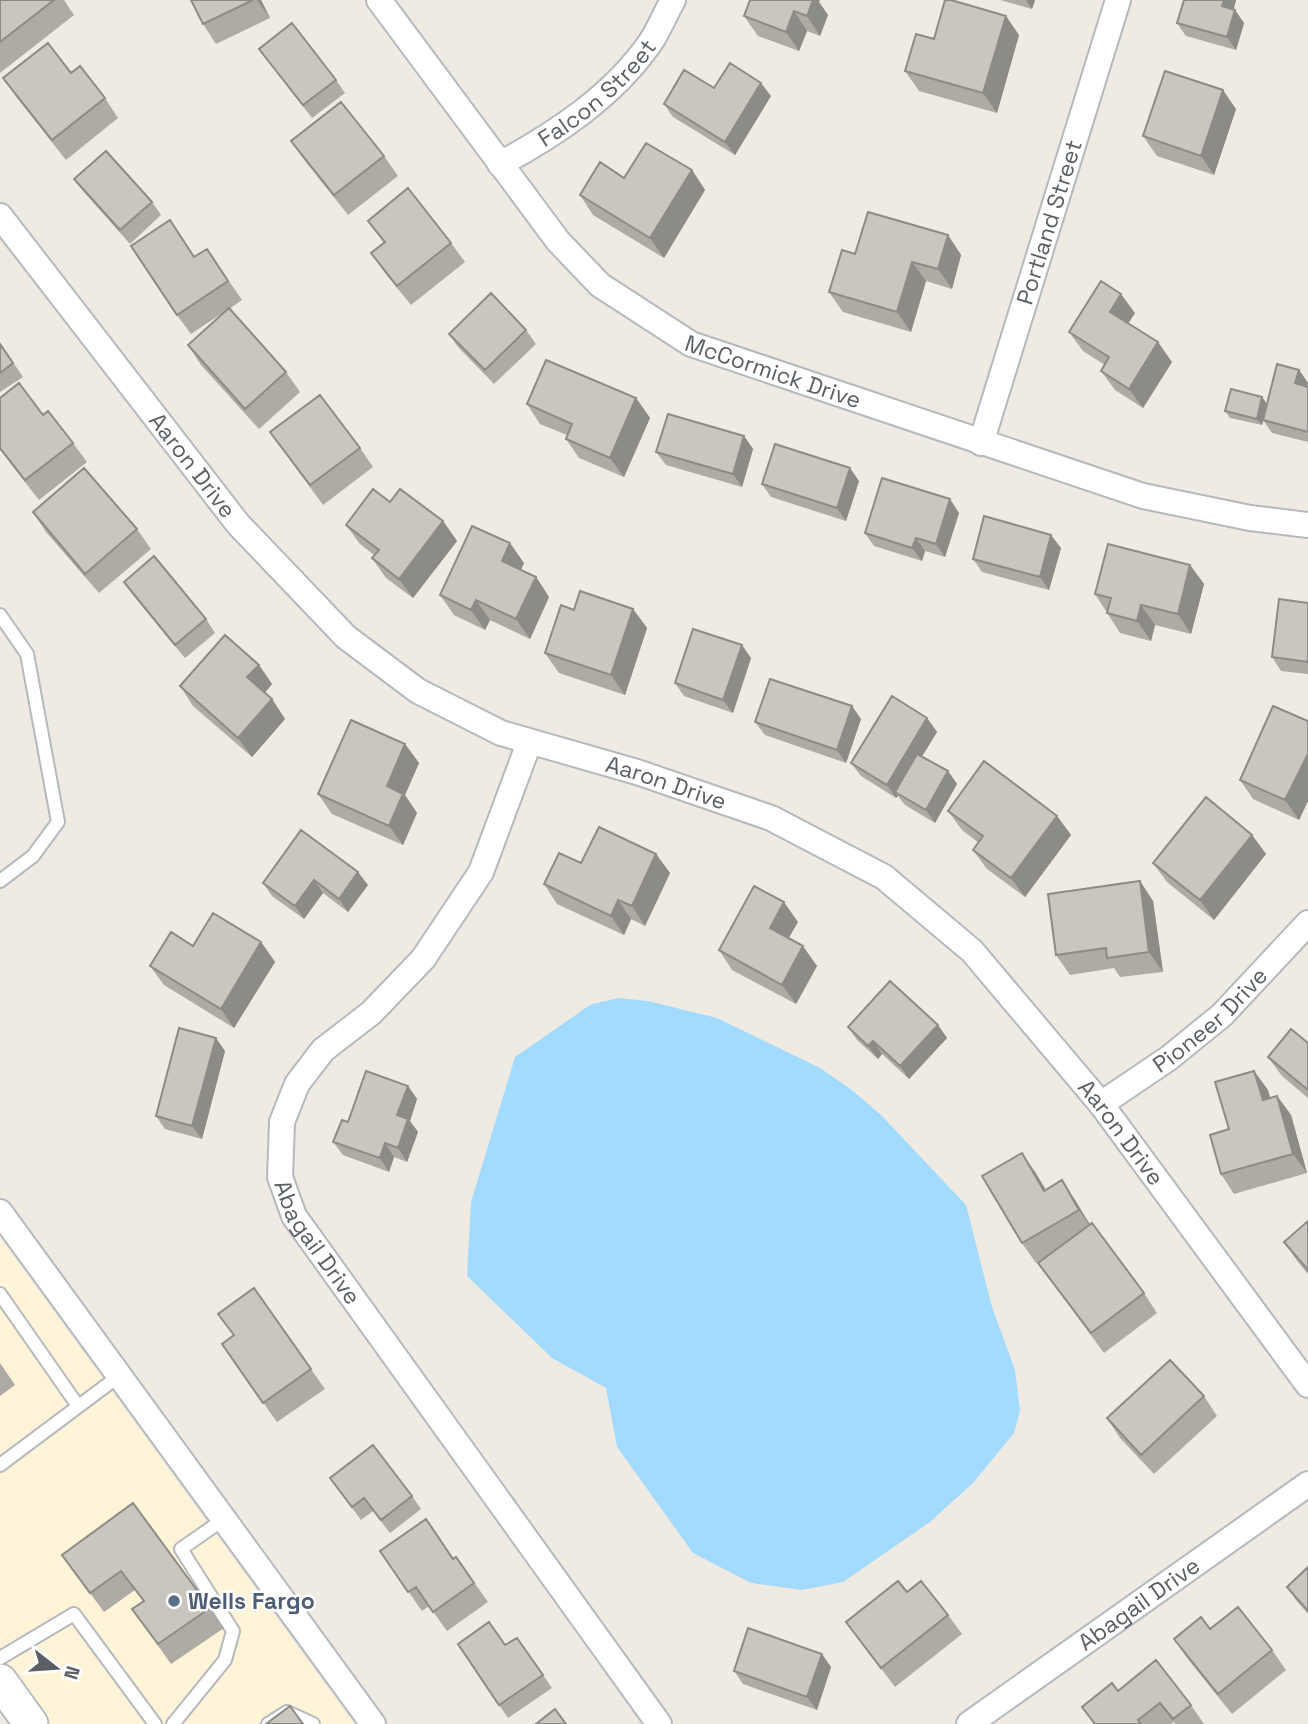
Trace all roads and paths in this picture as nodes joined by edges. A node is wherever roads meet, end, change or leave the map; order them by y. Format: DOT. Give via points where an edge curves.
graph roads {
  1 [pos="379,0"];
  2 [pos="673,0"];
  3 [pos="1118,0"];
  4 [pos="500,164"];
  5 [pos="0,216"];
  6 [pos="981,443"];
  7 [pos="1308,525"];
  8 [pos="0,615"];
  9 [pos="529,743"];
  10 [pos="0,881"];
  11 [pos="1308,923"];
  12 [pos="1101,1104"];
  13 [pos="0,1212"];
  14 [pos="0,1294"];
  15 [pos="120,1376"];
  16 [pos="1308,1385"];
  17 [pos="78,1406"];
  18 [pos="0,1465"];
  19 [pos="1308,1484"];
  20 [pos="224,1518"];
  21 [pos="0,1676"];
  22 [pos="31,1724"];
  23 [pos="155,1724"];
  24 [pos="173,1724"];
  25 [pos="268,1724"];
  26 [pos="313,1724"];
  27 [pos="373,1724"];
  28 [pos="659,1724"];
  29 [pos="969,1724"];
  1 -- 4 [label="street, McCormick Drive"];
  2 -- 4 [label="street, Falcon Street" via="650,42 616,84 546,139"];
  3 -- 6 [label="street, Portland Street"];
  4 -- 6 [label="street, McCormick Drive" via="558,241 600,285 691,344"];
  5 -- 9 [label="street, Aaron Drive" via="237,524 346,637 418,691"];
  6 -- 7 [label="street, McCormick Drive" via="1143,496 1250,519"];
  8 -- 10 [label="lane" via="27,654 58,822 33,856"];
  9 -- 12 [label="street, Aaron Drive" via="637,772 771,818 884,877 972,951"];
  9 -- 28 [label="street, Abagail Drive" via="481,872 423,959 371,1013 323,1050 297,1084 282,1122 280,1177 294,1216"];
  11 -- 12 [label="street, Pioneer Drive" via="1223,1015"];
  12 -- 16 [label="street, Aaron Drive"];
  13 -- 15 [label="street"];
  14 -- 17 [label="lane"];
  15 -- 17 [label="lane"];
  15 -- 20 [label="street"];
  17 -- 18 [label="lane"];
  19 -- 29 [label="street, Abagail Drive"];
  20 -- 24 [label="lane" via="181,1549 233,1631 225,1660"];
  20 -- 27 [label="street"];
  21 -- 22 [label="main road"];
  21 -- 23 [label="lane" via="74,1614"];
  25 -- 26 [label="lane" via="287,1712"];
}
